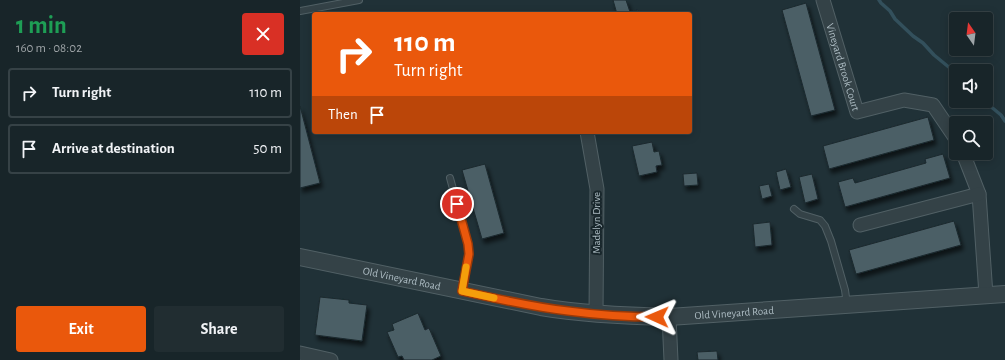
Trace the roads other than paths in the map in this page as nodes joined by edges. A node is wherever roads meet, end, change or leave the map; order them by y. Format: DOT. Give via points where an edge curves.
graph roads {
  1 [pos="359,0"];
  2 [pos="824,0"];
  3 [pos="300,11"];
  4 [pos="949,129"];
  5 [pos="587,134"];
  6 [pos="966,160"];
  7 [pos="450,178"];
  8 [pos="979,194"];
  9 [pos="794,209"];
  10 [pos="860,225"];
  11 [pos="300,257"];
  12 [pos="462,291"];
  13 [pos="1005,294"];
  14 [pos="986,295"];
  15 [pos="847,305"];
  16 [pos="596,314"];
  17 [pos="669,317"];
  18 [pos="300,353"];
  19 [pos="317,358"];
  20 [pos="331,360"];
  21 [pos="671,360"];
  1 -- 3 [label="lane"];
  2 -- 4 [label="street, Vineyard Brook Court" via="857,112 904,100 933,105"];
  5 -- 16 [label="street, Madelyn Drive" via="597,190"];
  6 -- 8 [label="street"];
  7 -- 12 [label="lane" via="468,244 469,254"];
  8 -- 10 [label="street"];
  8 -- 14 [label="street"];
  9 -- 15 [label="lane" via="800,214 820,220 825,226 845,290"];
  11 -- 12 [label="street, Old Vineyard Road"];
  12 -- 16 [label="street, Old Vineyard Road" via="541,307"];
  13 -- 14 [label="street, Old Vineyard Road"];
  14 -- 15 [label="street, Old Vineyard Road"];
  15 -- 17 [label="street, Old Vineyard Road"];
  16 -- 17 [label="street, Old Vineyard Road"];
  17 -- 21 [label="street"];
  18 -- 19 [label="street"];
  19 -- 20 [label="street"];
}
